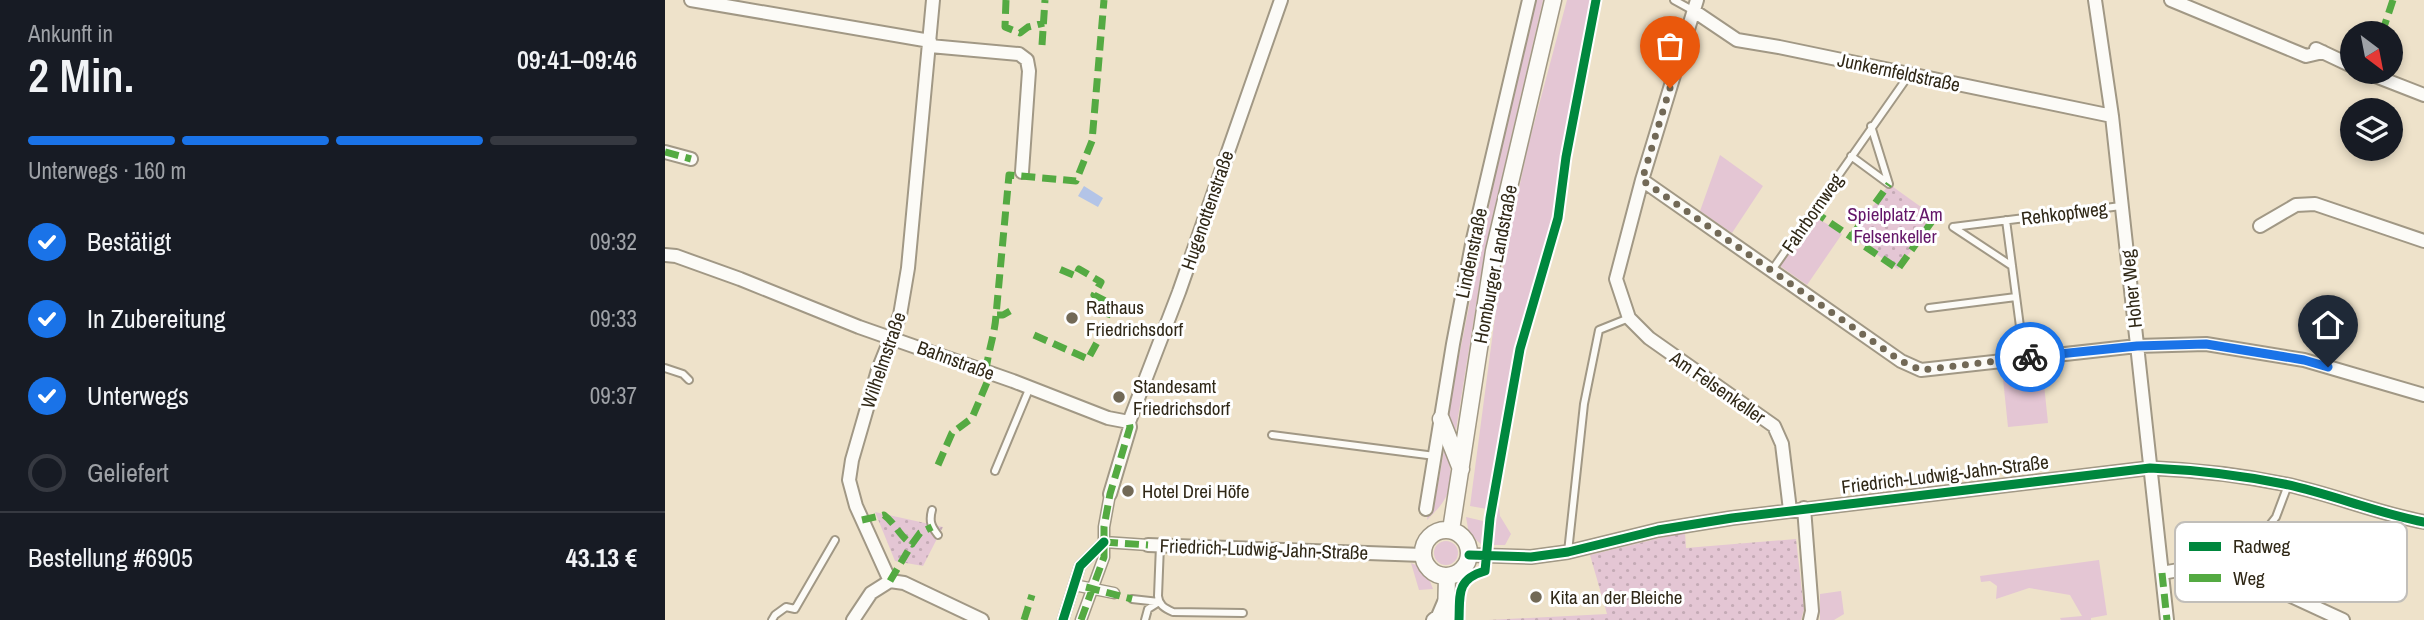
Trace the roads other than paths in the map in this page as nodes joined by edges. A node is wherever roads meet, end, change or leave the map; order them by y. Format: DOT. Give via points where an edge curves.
graph roads {
  1 [pos="691,0"];
  2 [pos="933,0"];
  3 [pos="1280,0"];
  4 [pos="1529,0"];
  5 [pos="1553,0"];
  6 [pos="1674,0"];
  7 [pos="2095,0"];
  8 [pos="2171,0"];
  9 [pos="1696,5"];
  10 [pos="930,43"];
  11 [pos="2340,60"];
  12 [pos="1909,75"];
  13 [pos="2396,84"];
  14 [pos="2424,95"];
  15 [pos="2112,116"];
  16 [pos="1871,126"];
  17 [pos="665,152"];
  18 [pos="1851,156"];
  19 [pos="691,159"];
  20 [pos="1022,172"];
  21 [pos="1642,180"];
  22 [pos="2122,206"];
  23 [pos="2006,220"];
  24 [pos="2260,226"];
  25 [pos="2424,241"];
  26 [pos="665,255"];
  27 [pos="2012,266"];
  28 [pos="1772,270"];
  29 [pos="2016,297"];
  30 [pos="1929,308"];
  31 [pos="1629,318"];
  32 [pos="892,337"];
  33 [pos="2137,346"];
  34 [pos="2024,357"];
  35 [pos="665,368"];
  36 [pos="689,380"];
  37 [pos="1030,387"];
  38 [pos="2424,395"];
  39 [pos="1441,419"];
  40 [pos="1129,422"];
  41 [pos="1272,435"];
  42 [pos="1435,456"];
  43 [pos="2150,468"];
  44 [pos="1461,469"];
  45 [pos="995,471"];
  46 [pos="2288,485"];
  47 [pos="1110,494"];
  48 [pos="1804,508"];
  49 [pos="1426,509"];
  50 [pos="932,510"];
  51 [pos="1790,510"];
  52 [pos="2272,522"];
  53 [pos="2424,522"];
  54 [pos="1451,530"];
  55 [pos="938,535"];
  56 [pos="835,540"];
  57 [pos="1104,542"];
  58 [pos="1154,545"];
  59 [pos="1568,552"];
  60 [pos="1423,555"];
  61 [pos="1469,555"];
  62 [pos="2175,571"];
  63 [pos="2162,573"];
  64 [pos="1447,576"];
  65 [pos="890,581"];
  66 [pos="1079,586"];
  67 [pos="1093,589"];
  68 [pos="1114,593"];
  69 [pos="1447,595"];
  70 [pos="1132,599"];
  71 [pos="1159,602"];
  72 [pos="2304,602"];
  73 [pos="1066,607"];
  74 [pos="1243,613"];
  75 [pos="1083,616"];
  76 [pos="772,620"];
  77 [pos="853,620"];
  78 [pos="982,620"];
  79 [pos="1063,620"];
  80 [pos="1145,620"];
  81 [pos="1433,620"];
  82 [pos="1446,620"];
  83 [pos="1810,620"];
  84 [pos="2167,620"];
  85 [pos="2343,620"];
  1 -- 10 [label="street"];
  2 -- 10 [label="street, Wilhelmstraße"];
  3 -- 40 [label="street, Hugenottenstraße"];
  4 -- 39 [label="street, Lindenstraße" via="1473,239"];
  5 -- 44 [label="street, Homburger Landstraße" via="1494,251"];
  6 -- 9 [label="lane"];
  7 -- 15 [label="street, Hoher Weg"];
  8 -- 11 [label="street" via="2288,50 2306,56 2323,52"];
  9 -- 12 [label="street, Junkernfeldstraße" via="1737,40"];
  9 -- 21 [label="street, Am Felsenkeller"];
  10 -- 20 [label="street" via="1019,54 1027,60"];
  10 -- 32 [label="street, Wilhelmstraße" via="908,268"];
  12 -- 15 [label="street, Junkernfeldstraße"];
  12 -- 16 [label="lane, Fahrbornweg"];
  13 -- 14 [label="street"];
  15 -- 22 [label="street, Hoher Weg"];
  16 -- 18 [label="lane, Fahrbornweg"];
  16 -- 18 [label="lane, Fahrbornweg" via="1889,184"];
  17 -- 19 [label="street"];
  18 -- 28 [label="lane, Fahrbornweg"];
  21 -- 28 [label="street"];
  21 -- 31 [label="street, Am Felsenkeller" via="1616,279"];
  22 -- 23 [label="lane, Rehkopfweg"];
  22 -- 33 [label="street, Hoher Weg"];
  23 -- 27 [label="lane, Rehkopfweg"];
  23 -- 27 [label="lane, Rehkopfweg" via="1953,227"];
  24 -- 25 [label="street" via="2296,205 2315,204"];
  26 -- 32 [label="street, Bahnstraße"];
  27 -- 29 [label="lane, Rehkopfweg"];
  28 -- 34 [label="street" via="1901,361 1921,370"];
  29 -- 30 [label="lane"];
  29 -- 34 [label="lane, Rehkopfweg"];
  31 -- 51 [label="street, Am Felsenkeller" via="1773,426 1782,444"];
  31 -- 59 [label="lane" via="1599,330 1584,404"];
  32 -- 37 [label="street, Bahnstraße"];
  32 -- 65 [label="street, Wilhelmstraße" via="870,396 849,480"];
  33 -- 34 [label="street"];
  33 -- 38 [label="street" via="2206,344 2304,360"];
  33 -- 43 [label="street, Hoher Weg"];
  35 -- 36 [label="lane"];
  37 -- 40 [label="street, Bahnstraße"];
  37 -- 45 [label="lane"];
  39 -- 42 [label="street, Lindenstraße"];
  39 -- 44 [label="street"];
  40 -- 47 [label="street, Hugenottenstraße"];
  41 -- 42 [label="lane"];
  42 -- 49 [label="street, Lindenstraße"];
  43 -- 46 [label="street, Friedrich-Ludwig-Jahn-Straße"];
  43 -- 48 [label="street, Friedrich-Ludwig-Jahn-Straße"];
  43 -- 63 [label="street, Hoher Weg"];
  44 -- 54 [label="street, Homburger Landstraße"];
  46 -- 52 [label="lane"];
  46 -- 53 [label="street, Friedrich-Ludwig-Jahn-Straße"];
  47 -- 57 [label="street, Hugenottenstraße"];
  48 -- 51 [label="street, Friedrich-Ludwig-Jahn-Straße"];
  48 -- 83 [label="street"];
  50 -- 55 [label="lane" via="930,520"];
  51 -- 59 [label="street, Friedrich-Ludwig-Jahn-Straße" via="1658,530"];
  54 -- 60 [label="street" via="1432,534"];
  54 -- 61 [label="street" via="1467,542"];
  56 -- 76 [label="lane" via="795,609 786,607"];
  57 -- 58 [label="street, Friedrich-Ludwig-Jahn-Straße"];
  57 -- 67 [label="street, Hugenottenstraße"];
  57 -- 73 [label="street" via="1080,566"];
  58 -- 60 [label="street, Friedrich-Ludwig-Jahn-Straße"];
  58 -- 71 [label="lane"];
  59 -- 61 [label="street, Friedrich-Ludwig-Jahn-Straße" via="1531,557"];
  60 -- 64 [label="street" via="1429,569"];
  61 -- 64 [label="street" via="1459,572"];
  62 -- 63 [label="street"];
  63 -- 84 [label="street, Hoher Weg"];
  64 -- 69 [label="street"];
  65 -- 77 [label="street" via="871,593"];
  65 -- 78 [label="street" via="904,583"];
  66 -- 67 [label="street"];
  67 -- 68 [label="street"];
  67 -- 75 [label="street, Hugenottenstraße"];
  69 -- 81 [label="street"];
  69 -- 82 [label="street"];
  70 -- 71 [label="lane"];
  71 -- 74 [label="lane" via="1173,612"];
  71 -- 80 [label="lane" via="1148,610"];
  72 -- 85 [label="street"];
  73 -- 75 [label="street"];
  73 -- 79 [label="street"];
}
